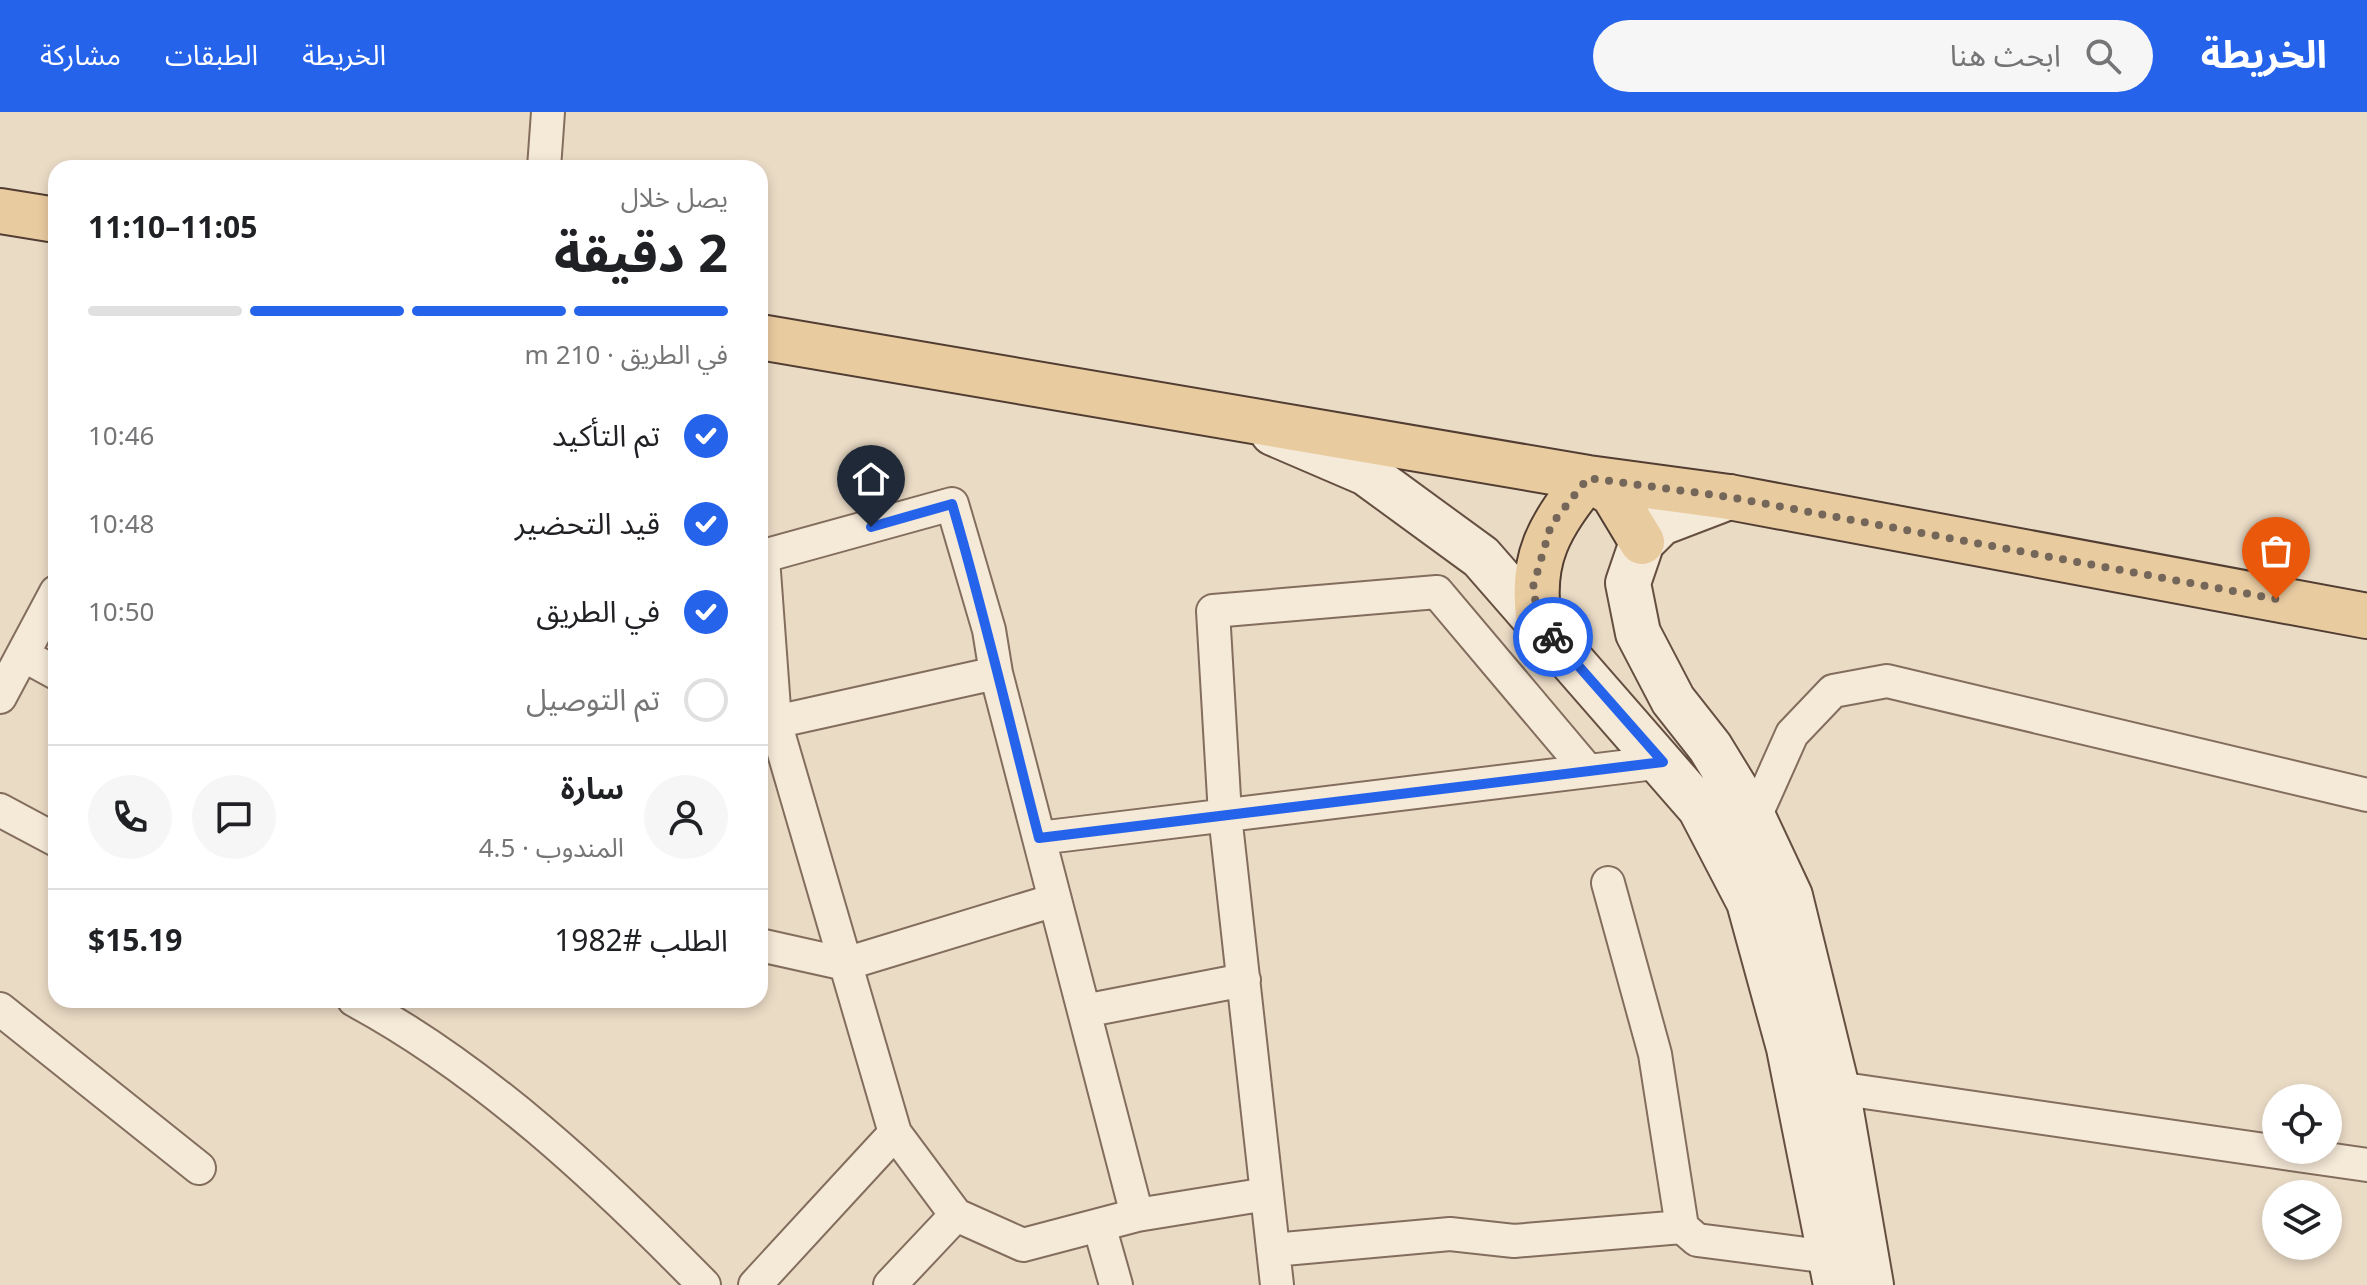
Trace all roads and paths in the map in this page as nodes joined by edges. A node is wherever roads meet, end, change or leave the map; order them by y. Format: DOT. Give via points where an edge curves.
graph roads {
  1 [pos="548,112"];
  2 [pos="545,160"];
  3 [pos="0,211"];
  4 [pos="48,219"];
  5 [pos="768,338"];
  6 [pos="1234,416"];
  7 [pos="1588,478"];
  8 [pos="1729,497"];
  9 [pos="1642,542"];
  10 [pos="768,555"];
  11 [pos="48,607"];
  12 [pos="2367,616"];
  13 [pos="1539,622"];
  14 [pos="23,655"];
  15 [pos="48,669"];
  16 [pos="996,673"];
  17 [pos="0,697"];
  18 [pos="768,720"];
  19 [pos="1663,762"];
  20 [pos="1588,771"];
  21 [pos="2367,795"];
  22 [pos="0,810"];
  23 [pos="1225,815"];
  24 [pos="1754,819"];
  25 [pos="48,836"];
  26 [pos="1039,838"];
  27 [pos="1608,883"];
  28 [pos="1055,900"];
  29 [pos="768,947"];
  30 [pos="845,964"];
  31 [pos="1244,980"];
  32 [pos="369,1008"];
  33 [pos="0,1009"];
  34 [pos="1084,1011"];
  35 [pos="1837,1088"];
  36 [pos="895,1133"];
  37 [pos="2367,1165"];
  38 [pos="199,1168"];
  39 [pos="1267,1194"];
  40 [pos="956,1215"];
  41 [pos="1137,1215"];
  42 [pos="1099,1225"];
  43 [pos="1682,1227"];
  44 [pos="1273,1250"];
  45 [pos="1833,1271"];
  46 [pos="704,1285"];
  47 [pos="755,1285"];
  48 [pos="890,1285"];
  49 [pos="1116,1285"];
  50 [pos="1277,1285"];
  51 [pos="1871,1285"];
  1 -- 2 [label="street"];
  3 -- 4 [label="main road"];
  5 -- 6 [label="main road"];
  6 -- 7 [label="main road"];
  6 -- 13 [label="main road" via="1366,473 1481,557"];
  7 -- 8 [label="main road"];
  7 -- 9 [label="main road" via="1613,494"];
  7 -- 13 [label="main road" via="1551,525 1533,587"];
  8 -- 9 [label="main road" via="1661,523"];
  8 -- 12 [label="main road"];
  9 -- 24 [label="main road" via="1628,583 1638,633 1673,700 1710,747"];
  10 -- 16 [label="street" via="952,504 989,630"];
  11 -- 14 [label="street"];
  13 -- 19 [label="main road"];
  14 -- 15 [label="street"];
  14 -- 17 [label="street"];
  16 -- 18 [label="street"];
  16 -- 26 [label="street"];
  18 -- 30 [label="street"];
  19 -- 20 [label="street"];
  19 -- 45 [label="main road" via="1700,808 1749,902 1789,1048"];
  20 -- 23 [label="street"];
  20 -- 23 [label="street" via="1437,592 1213,611"];
  21 -- 24 [label="street" via="1887,681 1833,691 1792,734"];
  22 -- 25 [label="street"];
  23 -- 26 [label="street"];
  23 -- 31 [label="street"];
  24 -- 35 [label="main road" via="1790,896"];
  26 -- 28 [label="street"];
  27 -- 43 [label="street" via="1655,1054"];
  28 -- 30 [label="street"];
  28 -- 34 [label="street"];
  29 -- 30 [label="street"];
  30 -- 36 [label="street"];
  31 -- 34 [label="street"];
  31 -- 39 [label="street"];
  32 -- 46 [label="street" via="405,1028 500,1098"];
  33 -- 38 [label="street"];
  34 -- 41 [label="street"];
  35 -- 37 [label="street"];
  35 -- 51 [label="main road"];
  36 -- 40 [label="street"];
  36 -- 47 [label="street"];
  39 -- 41 [label="street"];
  39 -- 44 [label="street"];
  40 -- 42 [label="street" via="1023,1245"];
  40 -- 48 [label="street"];
  41 -- 42 [label="street"];
  42 -- 49 [label="street"];
  43 -- 44 [label="street" via="1514,1241 1450,1234"];
  43 -- 45 [label="street" via="1697,1240"];
  44 -- 50 [label="street"];
}
